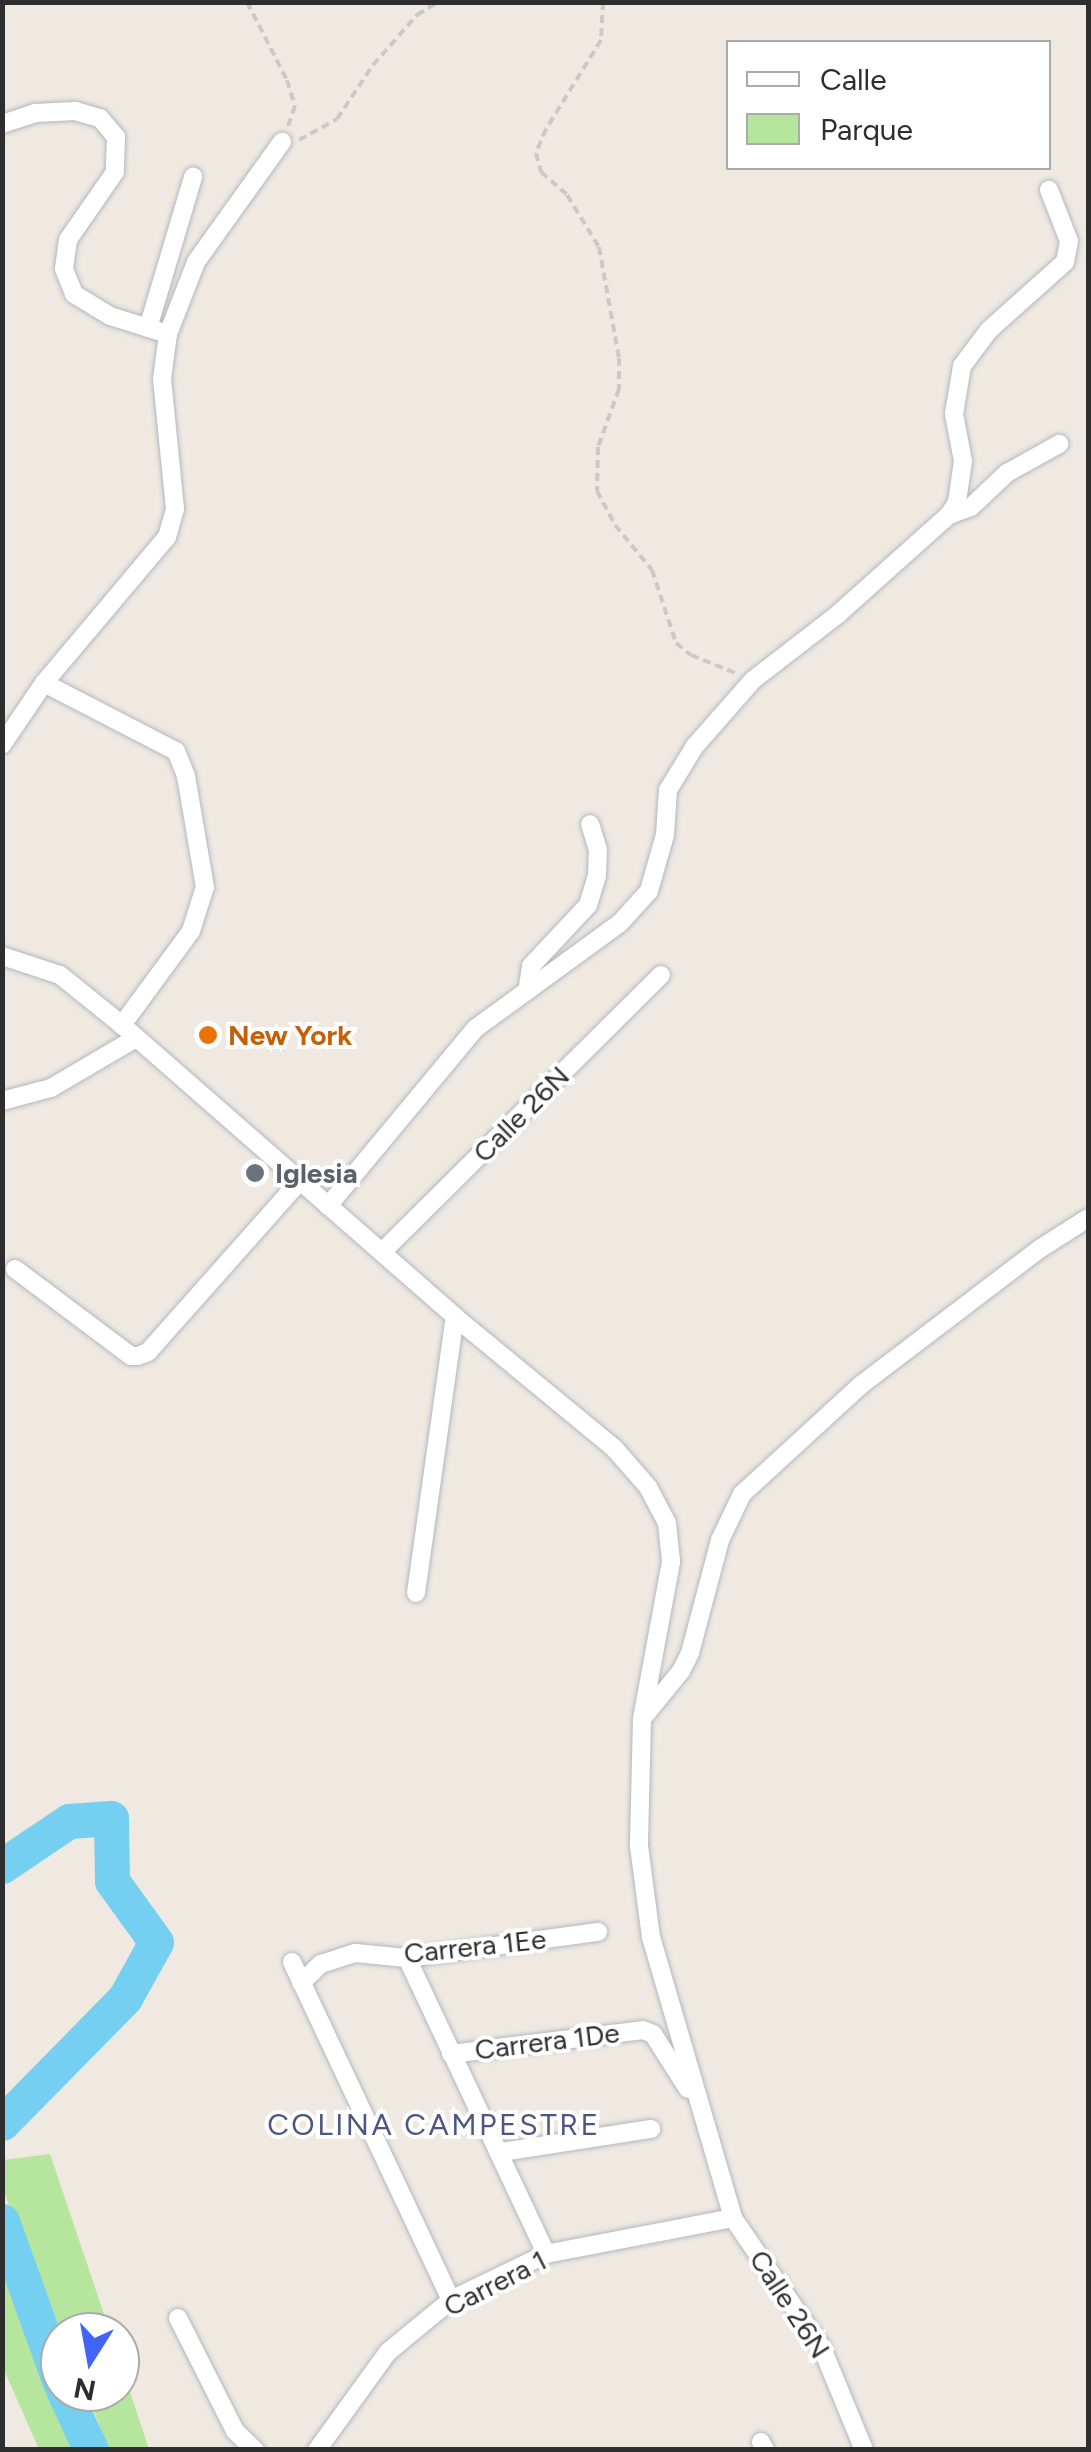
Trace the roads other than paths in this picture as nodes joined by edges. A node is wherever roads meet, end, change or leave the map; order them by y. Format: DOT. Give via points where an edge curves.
graph roads {
  1 [pos="2,124"];
  2 [pos="282,142"];
  3 [pos="194,177"];
  4 [pos="1049,190"];
  5 [pos="148,328"];
  6 [pos="168,334"];
  7 [pos="1059,444"];
  8 [pos="949,515"];
  9 [pos="44,683"];
  10 [pos="2,745"];
  11 [pos="590,824"];
  12 [pos="2,956"];
  13 [pos="660,975"];
  14 [pos="528,986"];
  15 [pos="129,1032"];
  16 [pos="2,1101"];
  17 [pos="299,1182"];
  18 [pos="328,1206"];
  19 [pos="1088,1218"];
  20 [pos="382,1252"];
  21 [pos="15,1269"];
  22 [pos="455,1317"];
  23 [pos="416,1593"];
  24 [pos="642,1719"];
  25 [pos="598,1932"];
  26 [pos="407,1958"];
  27 [pos="292,1962"];
  28 [pos="301,1983"];
  29 [pos="451,2054"];
  30 [pos="698,2106"];
  31 [pos="650,2129"];
  32 [pos="502,2152"];
  33 [pos="732,2218"];
  34 [pos="546,2254"];
  35 [pos="450,2300"];
  36 [pos="178,2318"];
  37 [pos="255,2450"];
  38 [pos="317,2450"];
  39 [pos="864,2450"];
  1 -- 5 [label="street" via="35,113 75,111 100,118 116,137 115,172 68,240 64,269 74,294"];
  2 -- 6 [label="street" via="196,262"];
  3 -- 5 [label="street"];
  4 -- 8 [label="street" via="1070,241 1064,262 989,330 962,366 954,414 963,461"];
  5 -- 6 [label="street"];
  6 -- 9 [label="street" via="162,378 175,509 167,537"];
  7 -- 8 [label="street"];
  8 -- 14 [label="street" via="753,680 695,746 668,790 649,891 620,923"];
  9 -- 10 [label="street"];
  9 -- 15 [label="street" via="176,751 186,776 205,888 191,931"];
  11 -- 14 [label="street" via="598,850 588,904 531,966"];
  12 -- 15 [label="street" via="60,974"];
  13 -- 20 [label="street, Calle 26N"];
  14 -- 18 [label="street" via="476,1028"];
  15 -- 16 [label="street" via="51,1088"];
  15 -- 17 [label="street"];
  17 -- 18 [label="street"];
  17 -- 21 [label="street" via="138,1356"];
  18 -- 20 [label="street"];
  19 -- 24 [label="street" via="861,1385 742,1494 720,1540 686,1662"];
  20 -- 22 [label="street"];
  22 -- 23 [label="street"];
  22 -- 24 [label="street" via="614,1448 648,1486 667,1523 672,1562"];
  24 -- 30 [label="street" via="642,1886"];
  25 -- 26 [label="street, Carrera 1Ee"];
  26 -- 28 [label="street, Carrera 1Ee" via="356,1954 321,1964"];
  26 -- 29 [label="street"];
  27 -- 28 [label="street"];
  28 -- 35 [label="street"];
  29 -- 30 [label="street, Carrera 1De" via="642,2030 653,2034"];
  29 -- 32 [label="street"];
  30 -- 33 [label="street, Calle 26N"];
  31 -- 32 [label="street"];
  32 -- 34 [label="street"];
  33 -- 34 [label="street, Carrera 1"];
  33 -- 39 [label="street, Calle 26N" via="822,2348"];
  34 -- 35 [label="street, Carrera 1"];
  35 -- 38 [label="street, Carrera 1" via="388,2352"];
  36 -- 37 [label="street" via="234,2431"];
}
